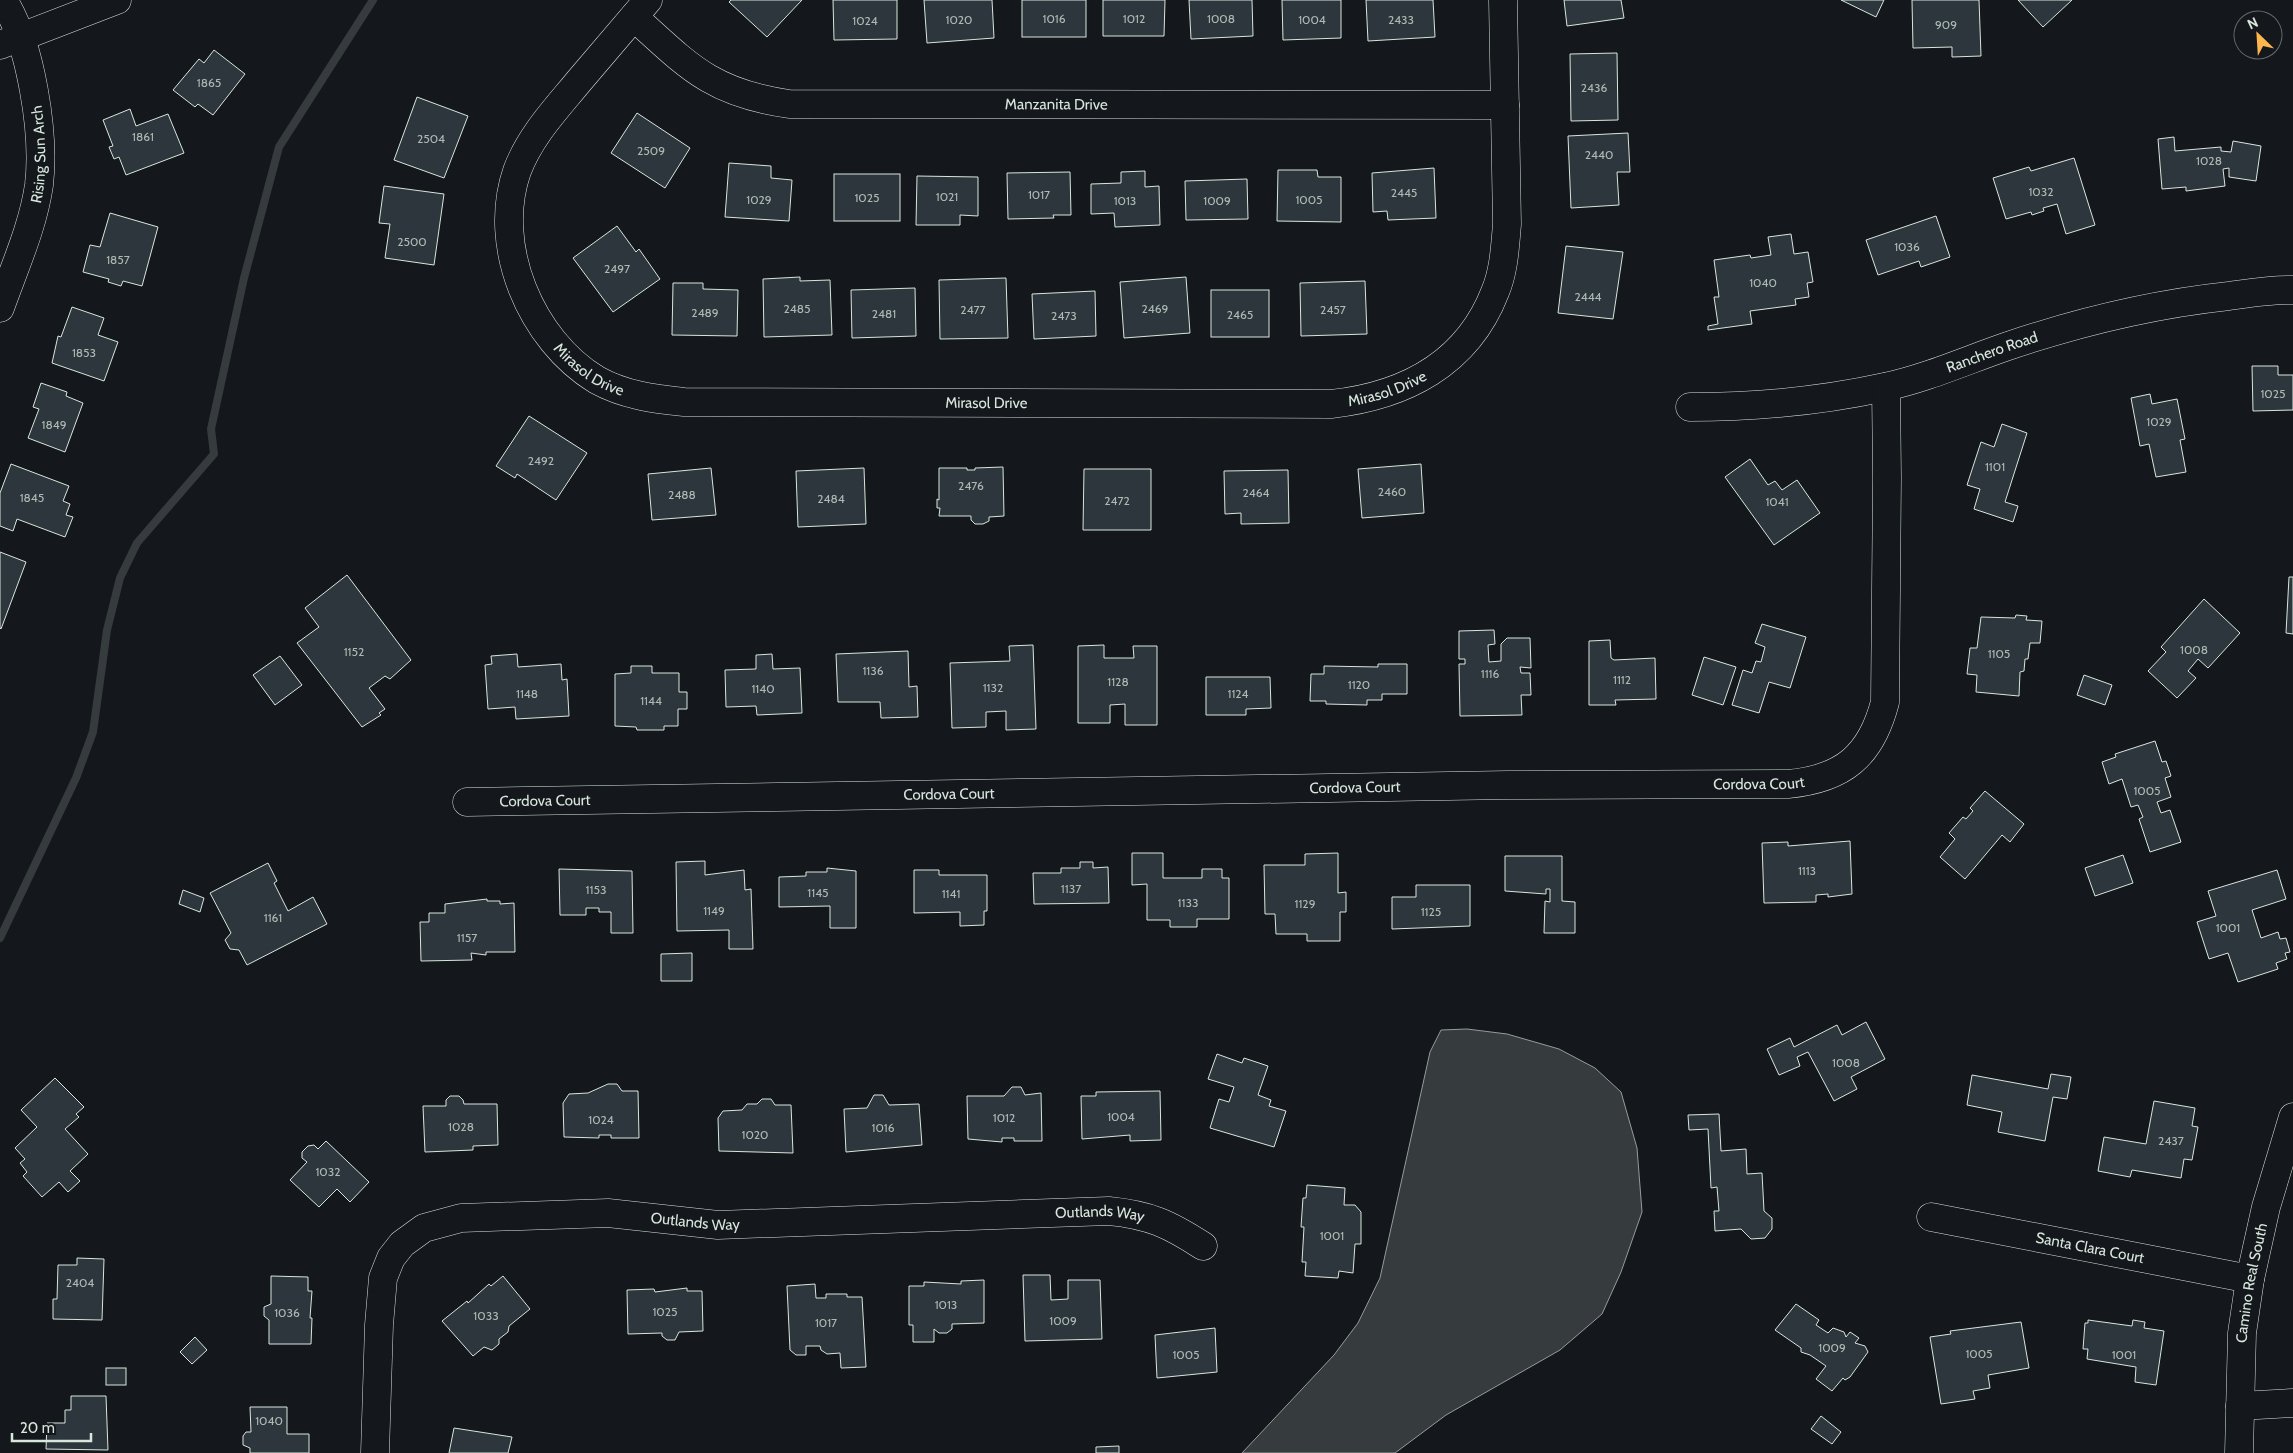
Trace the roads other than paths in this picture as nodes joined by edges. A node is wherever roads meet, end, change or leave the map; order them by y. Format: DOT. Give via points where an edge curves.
graph roads {
  1 [pos="3,0"];
  2 [pos="117,0"];
  3 [pos="1503,0"];
  4 [pos="641,8"];
  5 [pos="10,41"];
  6 [pos="1505,105"];
  7 [pos="2293,290"];
  8 [pos="0,308"];
  9 [pos="1886,387"];
  10 [pos="1690,407"];
  11 [pos="467,802"];
  12 [pos="2293,1117"];
  13 [pos="1931,1217"];
  14 [pos="1203,1246"];
  15 [pos="2250,1279"];
  16 [pos="2293,1403"];
  17 [pos="2240,1406"];
  18 [pos="375,1453"];
  19 [pos="2239,1453"];
  1 -- 5 [label="street, Rising Sun Arch"];
  2 -- 5 [label="street"];
  3 -- 6 [label="street, Mirasol Drive"];
  4 -- 6 [label="street, Manzanita Drive" via="686,64 706,79 758,100 789,104"];
  4 -- 6 [label="street, Mirasol Drive" via="543,125 528,148 517,172 511,202 511,233 515,264 524,294 539,323 557,347 576,366 598,380 623,392 660,400 1331,404 1362,401 1390,393 1416,381 1464,342 1496,291 1504,260 1507,224"];
  5 -- 8 [label="street, Rising Sun Arch" via="36,100 39,184 31,220"];
  7 -- 9 [label="street, Ranchero Road" via="2199,299 2102,318"];
  9 -- 10 [label="street, Ranchero Road" via="1805,401"];
  9 -- 11 [label="street, Cordova Court" via="1885,702 1879,725 1851,764 1812,782"];
  12 -- 15 [label="street, Camino Real South" via="2266,1207"];
  13 -- 15 [label="street, Santa Clara Court"];
  14 -- 18 [label="street, Outlands Way" via="1173,1226 1139,1214 1109,1211 718,1225 608,1213 461,1218 424,1228 402,1244 391,1258 383,1278"];
  15 -- 17 [label="street, Camino Real South" via="2242,1333"];
  16 -- 17 [label="street"];
  17 -- 19 [label="street, Camino Real South"];
}
